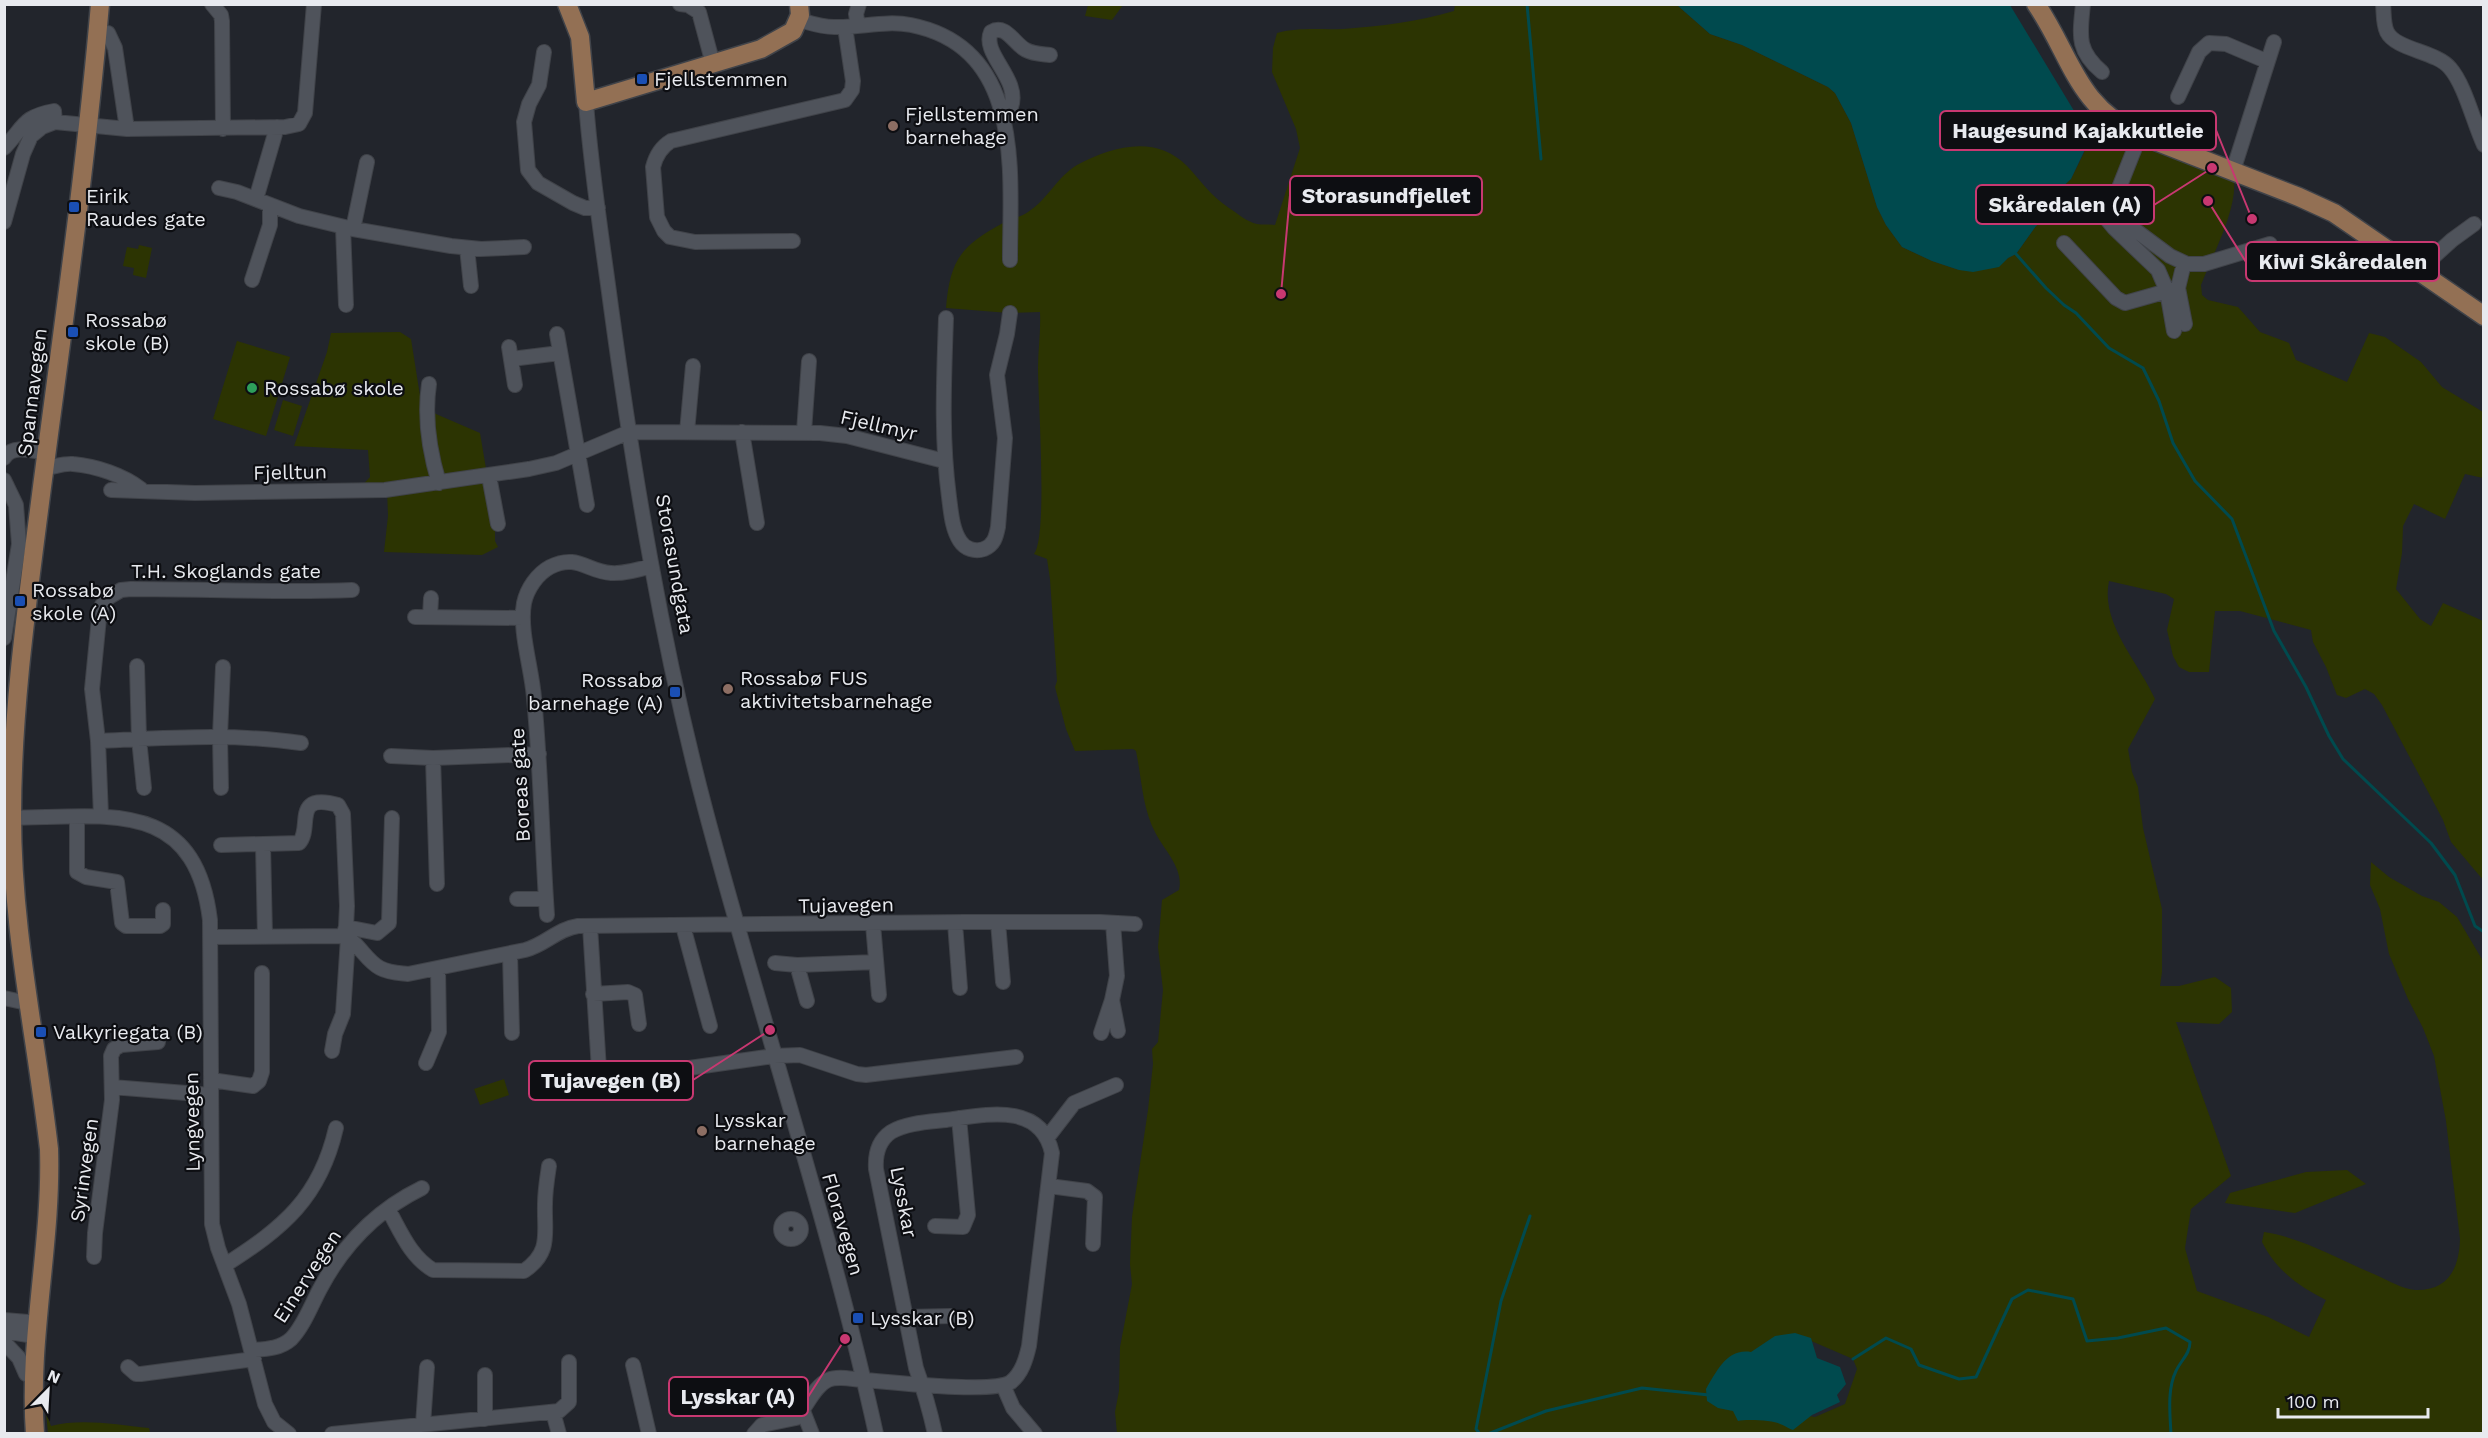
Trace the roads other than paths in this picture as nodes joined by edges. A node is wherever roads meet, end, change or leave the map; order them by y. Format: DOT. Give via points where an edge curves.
graph roads {
  1 [pos="100,4"];
  2 [pos="212,4"];
  3 [pos="314,4"];
  4 [pos="567,4"];
  5 [pos="680,4"];
  6 [pos="859,4"];
  7 [pos="2036,4"];
  8 [pos="2083,4"];
  9 [pos="2383,4"];
  10 [pos="799,12"];
  11 [pos="851,26"];
  12 [pos="108,33"];
  13 [pos="2274,42"];
  14 [pos="544,52"];
  15 [pos="1050,55"];
  16 [pos="2266,61"];
  17 [pos="713,64"];
  18 [pos="2102,72"];
  19 [pos="2178,97"];
  20 [pos="586,102"];
  21 [pos="1002,110"];
  22 [pos="55,117"];
  23 [pos="89,127"];
  24 [pos="277,127"];
  25 [pos="127,129"];
  26 [pos="223,129"];
  27 [pos="2140,135"];
  28 [pos="2484,145"];
  29 [pos="4,148"];
  30 [pos="367,162"];
  31 [pos="2233,171"];
  32 [pos="219,188"];
  33 [pos="256,199"];
  34 [pos="270,205"];
  35 [pos="2095,205"];
  36 [pos="598,208"];
  37 [pos="4,222"];
  38 [pos="2474,225"];
  39 [pos="348,228"];
  40 [pos="794,241"];
  41 [pos="2064,243"];
  42 [pos="2270,244"];
  43 [pos="524,247"];
  44 [pos="467,248"];
  45 [pos="1010,260"];
  46 [pos="2184,263"];
  47 [pos="2418,271"];
  48 [pos="252,280"];
  49 [pos="471,286"];
  50 [pos="2173,290"];
  51 [pos="346,305"];
  52 [pos="1010,313"];
  53 [pos="2484,316"];
  54 [pos="946,318"];
  55 [pos="2180,327"];
  56 [pos="557,334"];
  57 [pos="560,353"];
  58 [pos="809,361"];
  59 [pos="693,366"];
  60 [pos="429,384"];
  61 [pos="515,385"];
  62 [pos="628,432"];
  63 [pos="687,432"];
  64 [pos="742,432"];
  65 [pos="804,432"];
  66 [pos="577,454"];
  67 [pos="4,458"];
  68 [pos="46,460"];
  69 [pos="944,461"];
  70 [pos="489,476"];
  71 [pos="4,480"];
  72 [pos="439,483"];
  73 [pos="111,489"];
  74 [pos="141,489"];
  75 [pos="587,505"];
  76 [pos="757,523"];
  77 [pos="498,524"];
  78 [pos="651,566"];
  79 [pos="352,590"];
  80 [pos="431,598"];
  81 [pos="415,617"];
  82 [pos="429,617"];
  83 [pos="523,618"];
  84 [pos="4,638"];
  85 [pos="137,666"];
  86 [pos="223,667"];
  87 [pos="220,736"];
  88 [pos="139,739"];
  89 [pos="98,741"];
  90 [pos="301,743"];
  91 [pos="539,754"];
  92 [pos="391,756"];
  93 [pos="433,759"];
  94 [pos="144,788"];
  95 [pos="221,788"];
  96 [pos="101,816"];
  97 [pos="77,817"];
  98 [pos="12,818"];
  99 [pos="392,818"];
  100 [pos="221,845"];
  101 [pos="263,845"];
  102 [pos="437,884"];
  103 [pos="517,899"];
  104 [pos="546,899"];
  105 [pos="163,910"];
  106 [pos="547,915"];
  107 [pos="955,922"];
  108 [pos="998,922"];
  109 [pos="1113,923"];
  110 [pos="737,924"];
  111 [pos="873,924"];
  112 [pos="1135,924"];
  113 [pos="590,926"];
  114 [pos="683,926"];
  115 [pos="346,933"];
  116 [pos="265,936"];
  117 [pos="210,937"];
  118 [pos="510,954"];
  119 [pos="876,962"];
  120 [pos="775,963"];
  121 [pos="797,965"];
  122 [pos="438,968"];
  123 [pos="262,973"];
  124 [pos="1004,982"];
  125 [pos="960,988"];
  126 [pos="593,994"];
  127 [pos="879,995"];
  128 [pos="4,998"];
  129 [pos="1112,1000"];
  130 [pos="807,1001"];
  131 [pos="27,1003"];
  132 [pos="639,1024"];
  133 [pos="710,1026"];
  134 [pos="1118,1031"];
  135 [pos="512,1033"];
  136 [pos="1101,1033"];
  137 [pos="158,1042"];
  138 [pos="332,1051"];
  139 [pos="774,1056"];
  140 [pos="1016,1057"];
  141 [pos="426,1063"];
  142 [pos="675,1070"];
  143 [pos="211,1080"];
  144 [pos="1116,1085"];
  145 [pos="112,1087"];
  146 [pos="554,1089"];
  147 [pos="211,1095"];
  148 [pos="959,1118"];
  149 [pos="336,1128"];
  150 [pos="1047,1138"];
  151 [pos="549,1166"];
  152 [pos="1048,1186"];
  153 [pos="422,1188"];
  154 [pos="388,1209"];
  155 [pos="936,1226"];
  156 [pos="1093,1244"];
  157 [pos="94,1257"];
  158 [pos="225,1265"];
  159 [pos="951,1316"];
  160 [pos="907,1317"];
  161 [pos="4,1320"];
  162 [pos="30,1329"];
  163 [pos="4,1331"];
  164 [pos="4,1342"];
  165 [pos="253,1355"];
  166 [pos="569,1362"];
  167 [pos="633,1365"];
  168 [pos="128,1367"];
  169 [pos="427,1367"];
  170 [pos="26,1374"];
  171 [pos="484,1375"];
  172 [pos="865,1380"];
  173 [pos="922,1383"];
  174 [pos="1003,1385"];
  175 [pos="803,1411"];
  176 [pos="553,1412"];
  177 [pos="485,1419"];
  178 [pos="423,1425"];
  179 [pos="287,1433"];
  180 [pos="27,1434"];
  181 [pos="35,1434"];
  182 [pos="332,1434"];
  183 [pos="559,1434"];
  184 [pos="649,1434"];
  185 [pos="754,1434"];
  186 [pos="812,1434"];
  187 [pos="876,1434"];
  188 [pos="935,1434"];
  189 [pos="1035,1434"];
  1 -- 23 [label="main road, Spannavegen"];
  2 -- 26 [label="street" via="222,21"];
  3 -- 24 [label="street" via="303,119 299,124"];
  4 -- 20 [label="main road, Storasundgata" via="580,37"];
  5 -- 17 [label="street" via="699,12"];
  6 -- 11 [label="street"];
  7 -- 27 [label="main road" via="2087,94 2110,118"];
  8 -- 18 [label="street" via="2081,43 2090,62"];
  9 -- 28 [label="street" via="2390,36 2452,69"];
  10 -- 11 [label="street" via="827,27"];
  10 -- 17 [label="main road" via="793,31 776,42"];
  11 -- 21 [label="street" via="909,24 942,36 979,65"];
  11 -- 40 [label="street" via="853,81 844,100 671,141 662,148 653,166 657,217 670,237 695,242"];
  12 -- 25 [label="street" via="115,48"];
  13 -- 16 [label="street"];
  14 -- 36 [label="street" via="539,85 524,122 528,170 538,183 573,203"];
  15 -- 21 [label="street" via="1027,51 1005,31 991,32 990,46 1013,92 1011,107"];
  16 -- 19 [label="street" via="2226,44 2209,43 2199,52"];
  16 -- 31 [label="street"];
  17 -- 20 [label="main road"];
  20 -- 36 [label="street, Storasundgata"];
  21 -- 45 [label="street" via="1010,153"];
  22 -- 23 [label="street"];
  22 -- 29 [label="street" via="36,114"];
  22 -- 37 [label="street" via="31,136"];
  23 -- 25 [label="street"];
  23 -- 68 [label="main road, Spannavegen"];
  24 -- 26 [label="street"];
  24 -- 33 [label="street"];
  25 -- 26 [label="street"];
  27 -- 31 [label="main road"];
  27 -- 46 [label="street" via="2115,198 2116,208 2127,224"];
  30 -- 39 [label="street"];
  31 -- 47 [label="main road" via="2334,213"];
  32 -- 33 [label="street"];
  33 -- 34 [label="street"];
  34 -- 39 [label="street"];
  34 -- 48 [label="street" via="270,225"];
  35 -- 50 [label="street"];
  36 -- 62 [label="street, Storasundgata"];
  38 -- 47 [label="street"];
  39 -- 44 [label="street"];
  39 -- 51 [label="street"];
  41 -- 50 [label="street" via="2120,301 2130,303"];
  42 -- 46 [label="street" via="2204,264"];
  43 -- 44 [label="street"];
  44 -- 49 [label="street"];
  46 -- 50 [label="street"];
  47 -- 53 [label="main road"];
  50 -- 55 [label="street"];
  52 -- 69 [label="street" via="997,375 1005,438 999,527 996,539 988,547 969,549 955,532"];
  54 -- 69 [label="street"];
  56 -- 57 [label="street"];
  57 -- 61 [label="street" via="510,353"];
  57 -- 66 [label="street"];
  58 -- 65 [label="street"];
  59 -- 63 [label="street"];
  60 -- 72 [label="street" via="427,430"];
  62 -- 63 [label="street, Fjellmyr"];
  62 -- 66 [label="street, Fjelltun"];
  62 -- 78 [label="street, Storasundgata"];
  63 -- 64 [label="street, Fjellmyr"];
  64 -- 65 [label="street, Fjellmyr"];
  64 -- 76 [label="street"];
  65 -- 69 [label="street, Fjellmyr" via="847,436"];
  66 -- 70 [label="street, Fjelltun" via="530,470"];
  66 -- 75 [label="street"];
  67 -- 68 [label="street, Fjelltun" via="14,449"];
  68 -- 74 [label="street, Fjelltun" via="95,468"];
  68 -- 98 [label="main road, Spannavegen" via="22,647"];
  70 -- 72 [label="street, Fjelltun"];
  70 -- 77 [label="street"];
  71 -- 84 [label="street" via="16,505 19,544"];
  72 -- 74 [label="street, Fjelltun" via="373,491 195,493"];
  73 -- 74 [label="street, Fjelltun"];
  78 -- 83 [label="street, Boreas gate" via="611,573 577,562 561,563 539,575 530,587"];
  78 -- 110 [label="street, Storasundgata" via="684,722"];
  79 -- 89 [label="street, T.H. Skoglands gate" via="131,589 113,594 100,610 93,662"];
  80 -- 82 [label="street"];
  81 -- 82 [label="street"];
  82 -- 83 [label="street"];
  83 -- 91 [label="street, Boreas gate"];
  85 -- 88 [label="street"];
  86 -- 87 [label="street"];
  87 -- 88 [label="street"];
  87 -- 90 [label="street"];
  87 -- 95 [label="street"];
  88 -- 89 [label="street"];
  88 -- 94 [label="street"];
  89 -- 96 [label="street, T.H. Skoglands gate"];
  91 -- 93 [label="street"];
  91 -- 104 [label="street, Boreas gate"];
  92 -- 93 [label="street"];
  93 -- 102 [label="street"];
  96 -- 97 [label="street, Lyngvegen"];
  96 -- 117 [label="street, Lyngvegen" via="127,818 155,827 181,846 200,872 205,887"];
  97 -- 98 [label="street, Lyngvegen"];
  97 -- 105 [label="street" via="77,872 117,882 122,924 160,926"];
  98 -- 131 [label="main road, Spannavegen" via="16,911"];
  99 -- 115 [label="street" via="388,923 377,933"];
  100 -- 101 [label="street"];
  101 -- 115 [label="street" via="299,843 304,835 306,810 320,802 338,805 343,814"];
  101 -- 116 [label="street"];
  103 -- 104 [label="street"];
  104 -- 106 [label="street, Boreas gate"];
  107 -- 108 [label="street, Tujavegen"];
  107 -- 111 [label="street, Tujavegen"];
  107 -- 125 [label="street"];
  108 -- 109 [label="street, Tujavegen"];
  108 -- 124 [label="street"];
  109 -- 112 [label="street, Tujavegen"];
  109 -- 129 [label="street" via="1117,969"];
  110 -- 111 [label="street, Tujavegen"];
  110 -- 114 [label="street, Tujavegen"];
  110 -- 139 [label="street, Floravegen"];
  111 -- 119 [label="street"];
  113 -- 114 [label="street, Tujavegen"];
  113 -- 118 [label="street, Tujavegen" via="563,929 534,948"];
  113 -- 126 [label="street"];
  114 -- 133 [label="street"];
  115 -- 116 [label="street"];
  115 -- 122 [label="street, Tujavegen" via="380,968 393,973"];
  115 -- 138 [label="street" via="343,1014"];
  116 -- 117 [label="street"];
  117 -- 143 [label="street, Lyngvegen"];
  118 -- 122 [label="street, Tujavegen"];
  118 -- 135 [label="street"];
  119 -- 121 [label="street"];
  119 -- 127 [label="street"];
  120 -- 121 [label="street"];
  121 -- 130 [label="street"];
  122 -- 141 [label="street" via="439,1032"];
  123 -- 143 [label="street" via="259,1081 253,1086"];
  126 -- 132 [label="street" via="635,995"];
  126 -- 146 [label="street" via="604,1084 580,1083"];
  128 -- 131 [label="street"];
  129 -- 134 [label="street"];
  129 -- 136 [label="street"];
  131 -- 162 [label="main road, Spannavegen" via="41,1085 50,1184"];
  137 -- 145 [label="street, Syrinvegen" via="114,1049"];
  139 -- 140 [label="street" via="808,1056 866,1075"];
  139 -- 142 [label="street"];
  139 -- 172 [label="street, Floravegen"];
  143 -- 147 [label="street, Lyngvegen"];
  144 -- 150 [label="street" via="1074,1104"];
  145 -- 147 [label="street"];
  145 -- 157 [label="street, Syrinvegen"];
  147 -- 158 [label="street, Lyngvegen" via="213,1224"];
  148 -- 150 [label="street, Lysskar" via="1009,1114 1032,1123"];
  148 -- 155 [label="street, Lysskar" via="968,1215 963,1227"];
  148 -- 160 [label="street, Lysskar" via="898,1129 878,1149 876,1169"];
  149 -- 158 [label="street" via="322,1172 300,1205 270,1234"];
  150 -- 152 [label="street" via="1052,1153"];
  151 -- 154 [label="street" via="543,1251 524,1271 433,1270 411,1251"];
  152 -- 156 [label="street" via="1088,1191 1095,1197"];
  152 -- 174 [label="street" via="1029,1346 1023,1367 1011,1382"];
  153 -- 154 [label="street, Einervegen"];
  154 -- 165 [label="street, Einervegen" via="358,1233 339,1257 290,1340"];
  158 -- 165 [label="street, Lyngvegen"];
  159 -- 160 [label="street"];
  160 -- 173 [label="street, Lysskar"];
  161 -- 162 [label="street"];
  162 -- 163 [label="street"];
  162 -- 170 [label="main road, Spannavegen"];
  162 -- 181 [label="main road, Spannavegen"];
  164 -- 170 [label="street" via="19,1358"];
  165 -- 168 [label="street" via="141,1374"];
  165 -- 179 [label="street, Lyngvegen" via="269,1414"];
  166 -- 176 [label="street" via="570,1397 564,1409"];
  167 -- 184 [label="street"];
  169 -- 178 [label="street"];
  170 -- 180 [label="main road, Spannavegen"];
  171 -- 177 [label="street"];
  172 -- 173 [label="street"];
  172 -- 175 [label="street" via="830,1379 820,1386"];
  172 -- 187 [label="street, Floravegen"];
  173 -- 174 [label="street" via="989,1388"];
  173 -- 188 [label="street, Lysskar"];
  174 -- 189 [label="street" via="1013,1408"];
  175 -- 185 [label="street" via="796,1418 762,1425"];
  175 -- 186 [label="street"];
  176 -- 177 [label="street"];
  176 -- 183 [label="street"];
  177 -- 178 [label="street"];
  178 -- 182 [label="street"];
}
